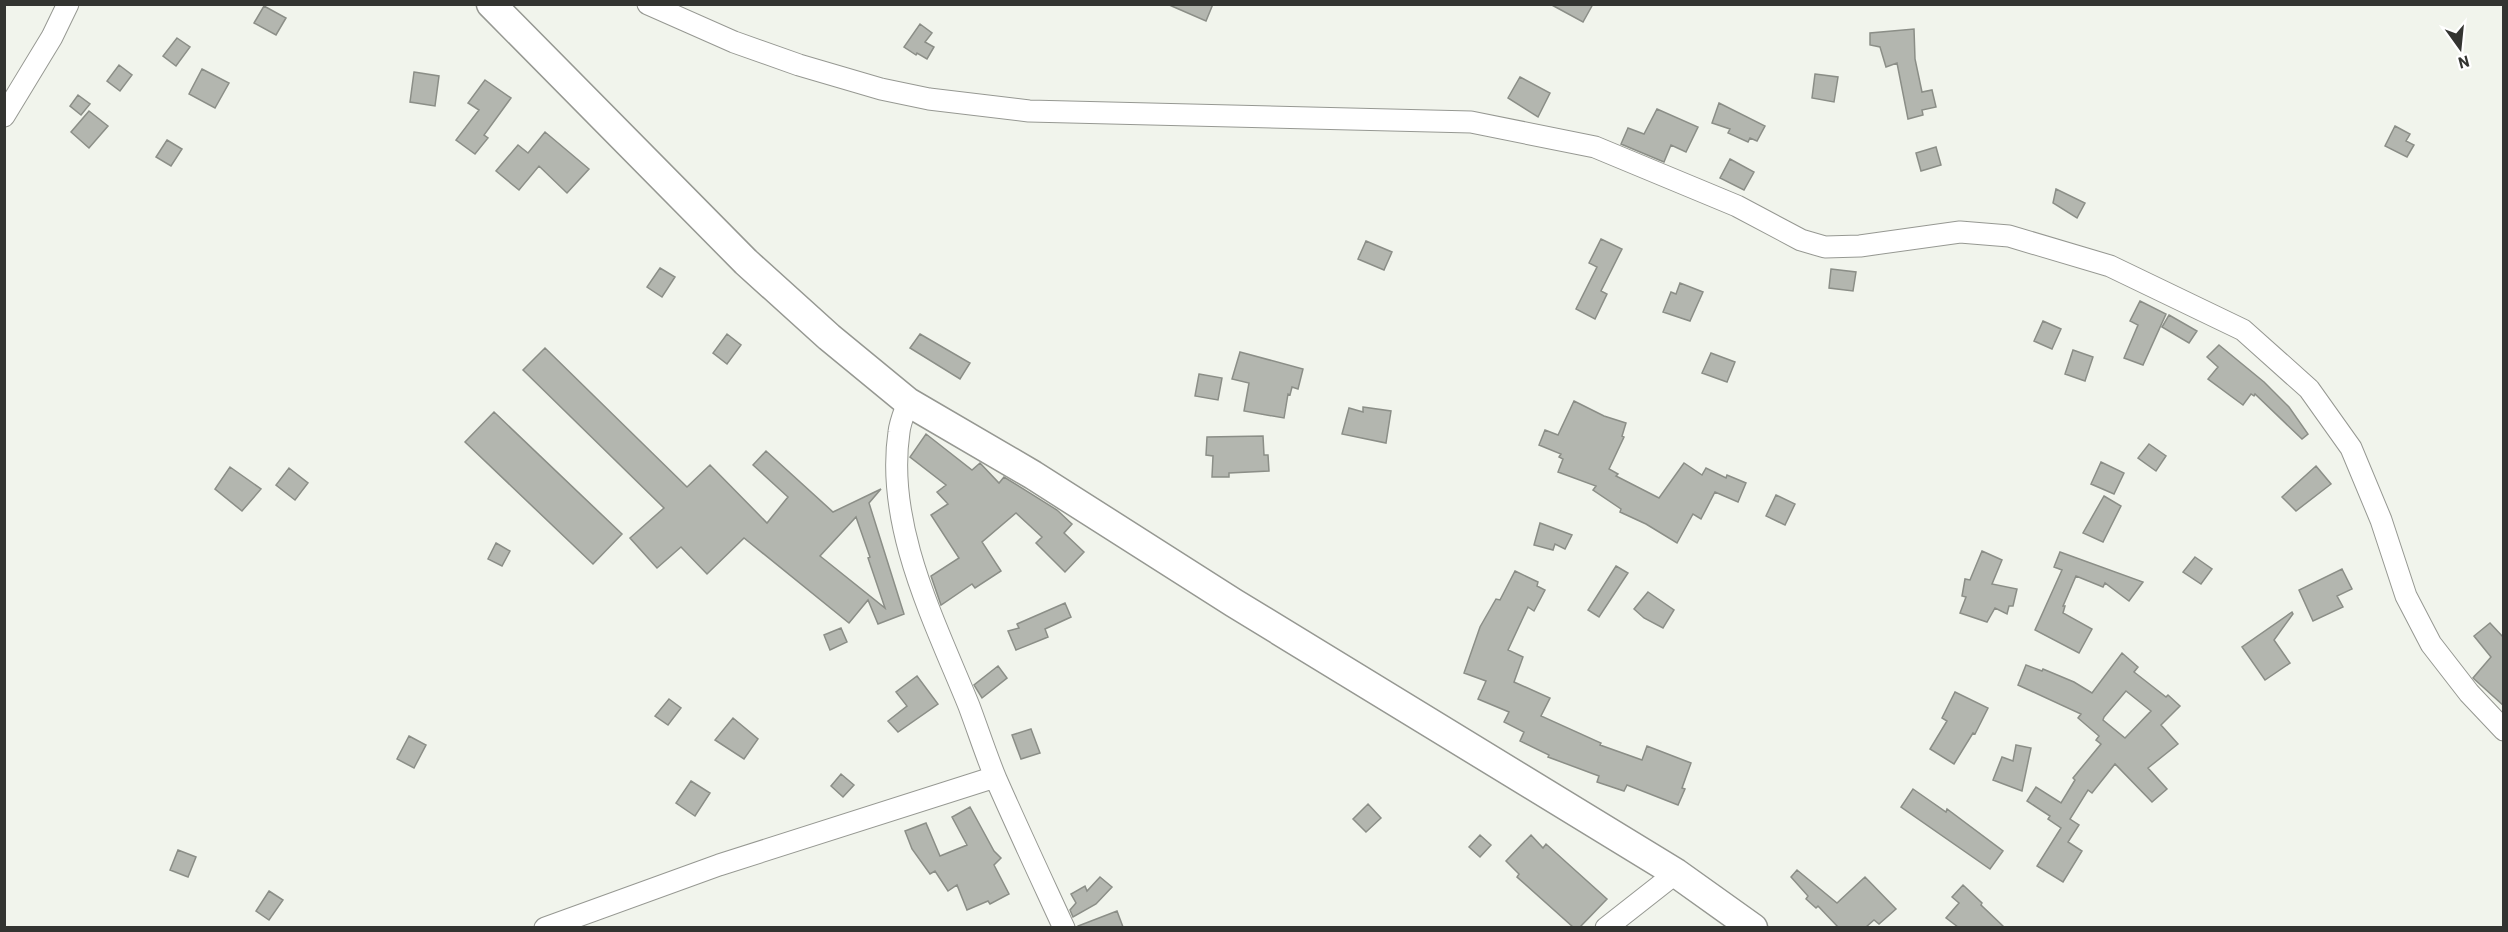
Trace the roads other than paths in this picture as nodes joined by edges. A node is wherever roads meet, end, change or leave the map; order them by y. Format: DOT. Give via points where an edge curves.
graph roads {
  1 [pos="68,4"];
  2 [pos="491,4"];
  3 [pos="648,4"];
  4 [pos="4,116"];
  5 [pos="908,402"];
  6 [pos="2504,730"];
  7 [pos="995,777"];
  8 [pos="1676,873"];
  9 [pos="545,927"];
  10 [pos="1064,927"];
  11 [pos="1606,927"];
  12 [pos="1753,927"];
  1 -- 4 [label="street"];
  2 -- 5 [label="main road" via="746,262"];
  3 -- 6 [label="street" via="734,42 799,65 929,99 1029,111 1471,122 1595,147 1737,207 1801,240 1825,247 1960,232 2009,236 2110,266 2243,330 2309,389 2351,448 2406,596 2432,644 2469,693"];
  5 -- 7 [label="street" via="899,431 898,466 912,562"];
  5 -- 8 [label="main road" via="1033,475 1234,603"];
  7 -- 9 [label="street" via="718,865"];
  7 -- 10 [label="street"];
  8 -- 11 [label="street"];
  8 -- 12 [label="main road"];
}
